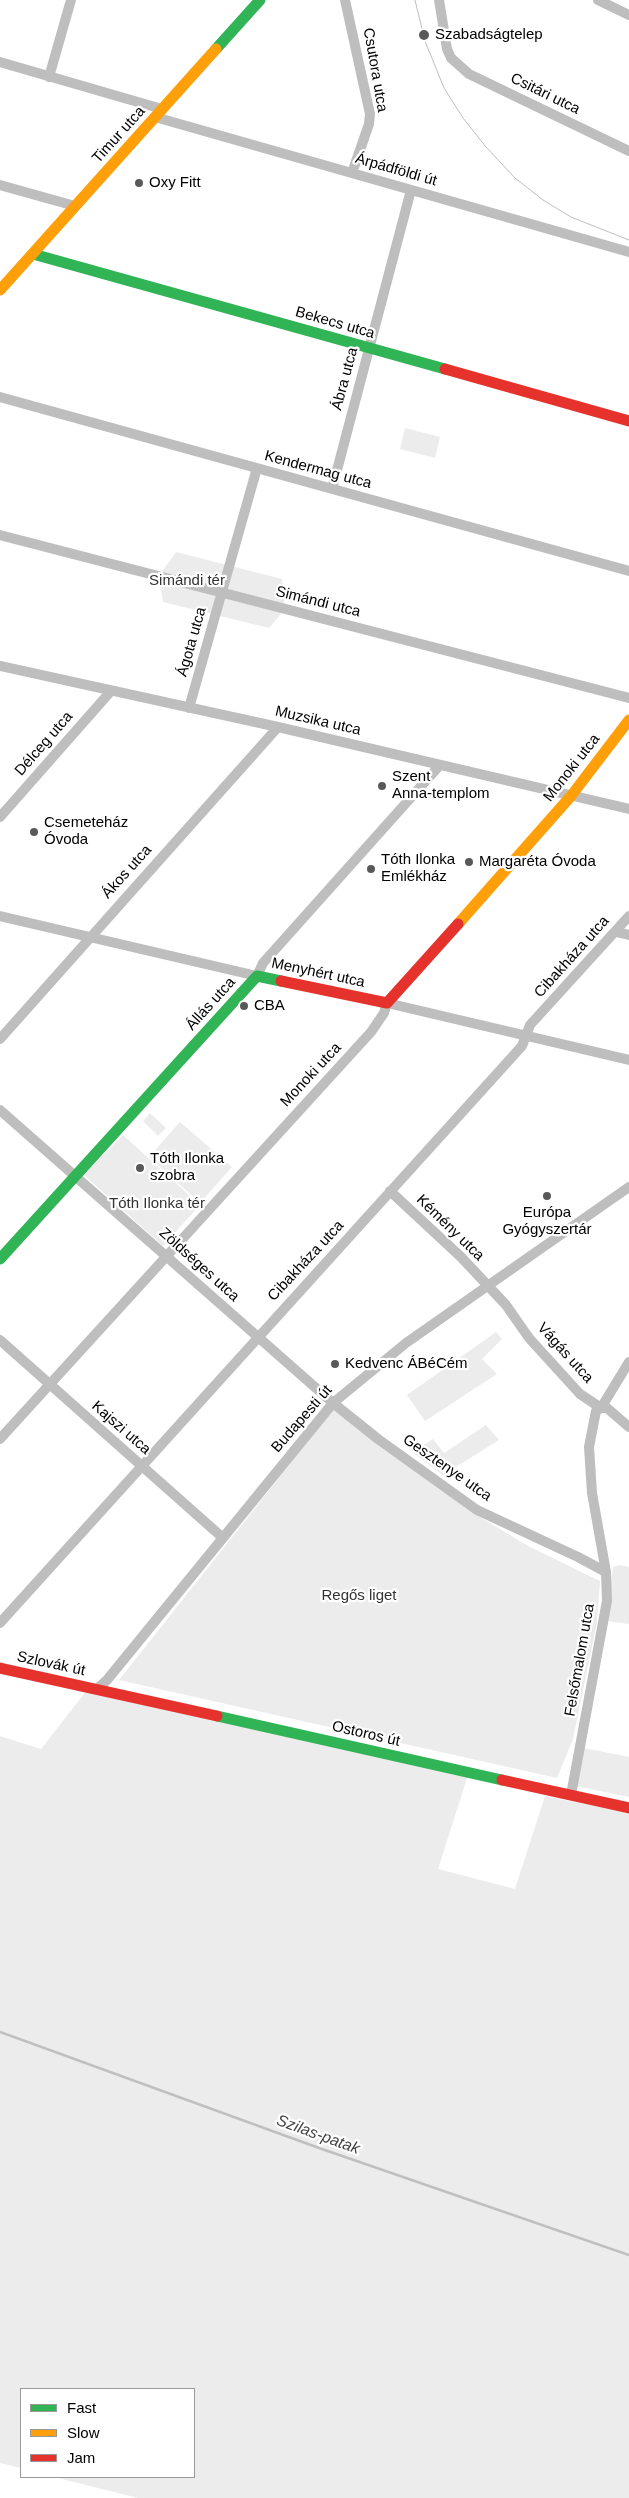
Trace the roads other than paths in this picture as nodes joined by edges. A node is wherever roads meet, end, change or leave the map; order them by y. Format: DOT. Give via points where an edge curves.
graph roads {
  1 [pos="71,0"];
  2 [pos="260,0"];
  3 [pos="345,0"];
  4 [pos="439,0"];
  5 [pos="598,0"];
  6 [pos="629,15"];
  7 [pos="0,62"];
  8 [pos="49,77"];
  9 [pos="158,113"];
  10 [pos="629,151"];
  11 [pos="352,173"];
  12 [pos="0,185"];
  13 [pos="411,190"];
  14 [pos="76,206"];
  15 [pos="629,252"];
  16 [pos="32,254"];
  17 [pos="0,290"];
  18 [pos="369,349"];
  19 [pos="0,397"];
  20 [pos="629,421"];
  21 [pos="257,468"];
  22 [pos="332,489"];
  23 [pos="0,535"];
  24 [pos="629,571"];
  25 [pos="222,593"];
  26 [pos="0,666"];
  27 [pos="111,691"];
  28 [pos="629,698"];
  29 [pos="189,708"];
  30 [pos="629,720"];
  31 [pos="278,727"];
  32 [pos="440,765"];
  33 [pos="571,796"];
  34 [pos="629,810"];
  35 [pos="0,817"];
  36 [pos="0,916"];
  37 [pos="629,916"];
  38 [pos="616,932"];
  39 [pos="629,935"];
  40 [pos="90,937"];
  41 [pos="257,976"];
  42 [pos="387,1003"];
  43 [pos="525,1036"];
  44 [pos="0,1039"];
  45 [pos="629,1060"];
  46 [pos="0,1110"];
  47 [pos="75,1175"];
  48 [pos="629,1187"];
  49 [pos="390,1191"];
  50 [pos="167,1256"];
  51 [pos="0,1259"];
  52 [pos="488,1287"];
  53 [pos="257,1336"];
  54 [pos="0,1340"];
  55 [pos="629,1362"];
  56 [pos="49,1385"];
  57 [pos="333,1403"];
  58 [pos="601,1408"];
  59 [pos="629,1427"];
  60 [pos="0,1439"];
  61 [pos="141,1464"];
  62 [pos="223,1538"];
  63 [pos="606,1572"];
  64 [pos="0,1623"];
  65 [pos="0,1668"];
  66 [pos="97,1689"];
  67 [pos="572,1795"];
  68 [pos="629,1808"];
  1 -- 8 [label="street"];
  2 -- 9 [label="street, Timur utca"];
  3 -- 11 [label="street, Csutora utca" via="370,114"];
  4 -- 10 [label="street, Csitári utca" via="444,41 451,58 468,74"];
  5 -- 6 [label="street"];
  7 -- 8 [label="street, Árpádföldi út"];
  8 -- 9 [label="street, Árpádföldi út" via="142,102"];
  9 -- 11 [label="street, Árpádföldi út"];
  9 -- 14 [label="street, Timur utca"];
  11 -- 13 [label="street, Árpádföldi út"];
  12 -- 14 [label="street"];
  13 -- 15 [label="street, Árpádföldi út"];
  13 -- 18 [label="street, Ábra utca"];
  14 -- 16 [label="street, Timur utca"];
  16 -- 17 [label="street, Timur utca"];
  16 -- 18 [label="street, Bekecs utca"];
  18 -- 20 [label="street, Bekecs utca"];
  18 -- 22 [label="street, Ábra utca"];
  19 -- 21 [label="street, Kendermag utca"];
  21 -- 22 [label="street, Kendermag utca"];
  21 -- 25 [label="street, Ágota utca"];
  22 -- 24 [label="street, Kendermag utca"];
  23 -- 25 [label="street, Simándi utca"];
  25 -- 28 [label="street, Simándi utca"];
  25 -- 29 [label="street, Ágota utca"];
  26 -- 27 [label="street, Muzsika utca"];
  27 -- 29 [label="street, Muzsika utca"];
  27 -- 35 [label="street, Délceg utca"];
  29 -- 31 [label="street, Muzsika utca"];
  30 -- 33 [label="street, Monoki utca"];
  31 -- 32 [label="street, Muzsika utca"];
  31 -- 40 [label="street, Ákos utca"];
  32 -- 33 [label="street, Muzsika utca"];
  32 -- 41 [label="street, Állás utca" via="263,963"];
  33 -- 34 [label="street, Muzsika utca"];
  33 -- 42 [label="street, Monoki utca"];
  36 -- 40 [label="street, Menyhért utca"];
  37 -- 38 [label="street, Cibakháza utca"];
  38 -- 39 [label="street"];
  38 -- 43 [label="street, Cibakháza utca" via="530,1025"];
  40 -- 41 [label="street, Menyhért utca"];
  40 -- 44 [label="street, Ákos utca"];
  41 -- 42 [label="street, Menyhért utca"];
  41 -- 47 [label="street, Állás utca"];
  42 -- 43 [label="street, Menyhért utca"];
  42 -- 50 [label="street, Monoki utca" via="370,1032"];
  43 -- 45 [label="street, Menyhért utca"];
  43 -- 49 [label="street, Cibakháza utca" via="522,1046"];
  46 -- 47 [label="street, Zöldséges utca"];
  47 -- 50 [label="street, Zöldséges utca"];
  47 -- 51 [label="street, Állás utca"];
  48 -- 52 [label="street, Budapesti út"];
  49 -- 52 [label="street, Kémény utca" via="461,1256"];
  49 -- 53 [label="street, Cibakháza utca"];
  50 -- 53 [label="street, Zöldséges utca"];
  50 -- 56 [label="street, Monoki utca"];
  52 -- 57 [label="street, Budapesti út" via="406,1343"];
  52 -- 58 [label="street, Vágás utca" via="554,1367 580,1394"];
  53 -- 57 [label="street, Zöldséges utca"];
  53 -- 61 [label="street, Cibakháza utca"];
  54 -- 56 [label="street, Kajszi utca"];
  55 -- 58 [label="street, Felsőmalom utca"];
  56 -- 60 [label="street, Monoki utca"];
  56 -- 61 [label="street, Kajszi utca"];
  57 -- 62 [label="street, Budapesti út"];
  57 -- 63 [label="street, Gesztenye utca" via="477,1510"];
  58 -- 59 [label="street, Vágás utca" via="607,1408"];
  58 -- 63 [label="street, Felsőmalom utca" via="596,1411 589,1447 592,1493"];
  61 -- 62 [label="street, Kajszi utca"];
  61 -- 64 [label="street, Cibakháza utca"];
  62 -- 66 [label="street, Budapesti út"];
  63 -- 67 [label="street, Felsőmalom utca" via="604,1624 587,1700"];
  65 -- 66 [label="street, Szlovák út"];
  66 -- 67 [label="street, Ostoros út"];
  67 -- 68 [label="street, Ostoros út"];
}
